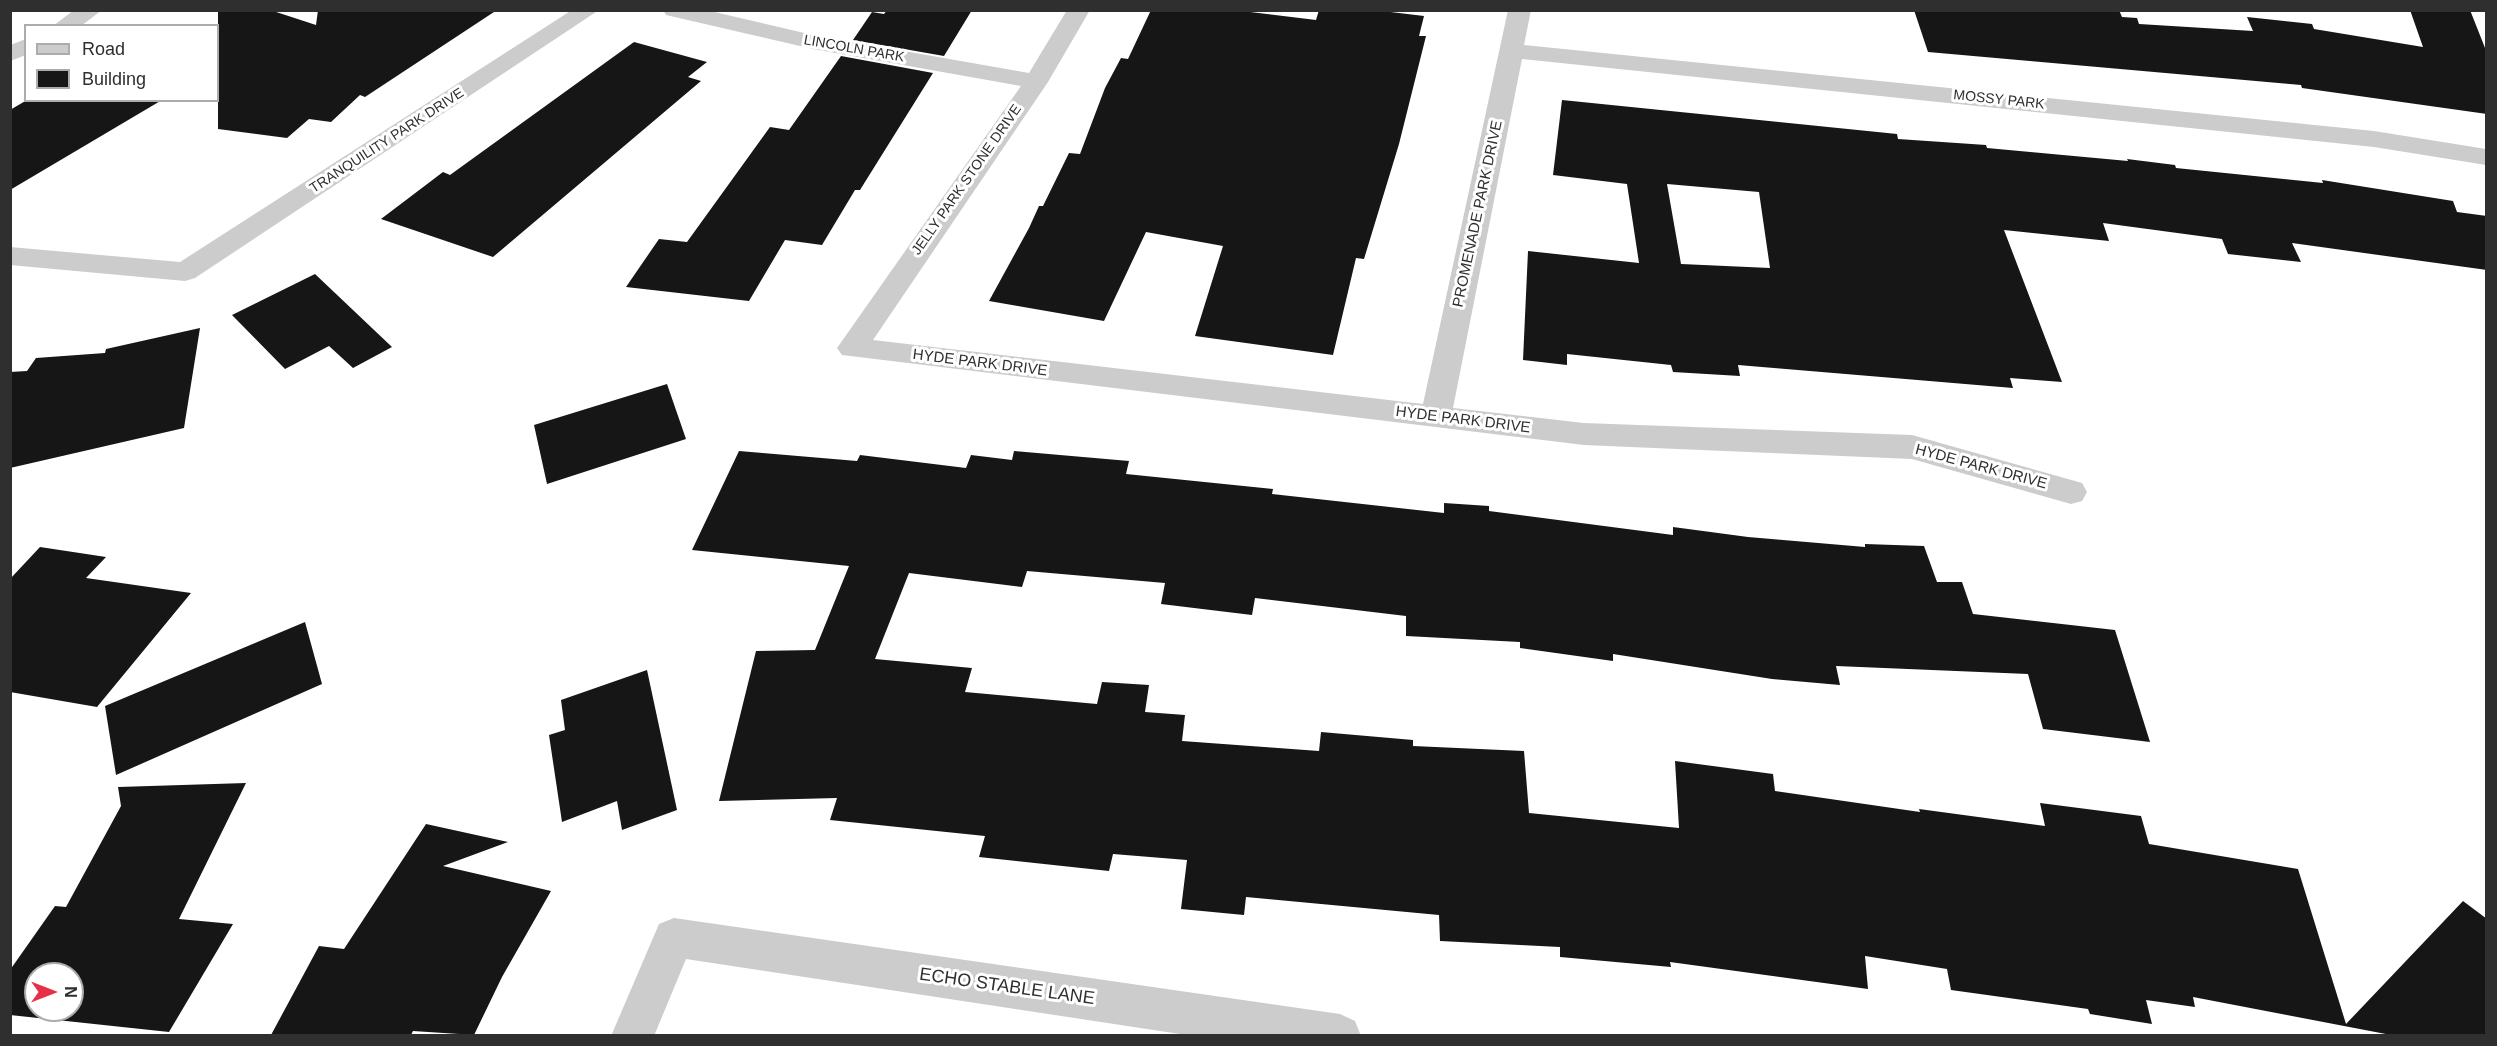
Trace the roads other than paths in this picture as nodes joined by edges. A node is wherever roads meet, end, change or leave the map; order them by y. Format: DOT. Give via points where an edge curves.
graph roads {
  1 [pos="92,10"];
  2 [pos="588,10"];
  3 [pos="674,10"];
  4 [pos="1079,10"];
  5 [pos="1520,10"];
  6 [pos="68,24"];
  7 [pos="24,47"];
  8 [pos="1511,51"];
  9 [pos="10,54"];
  10 [pos="1036,82"];
  11 [pos="2487,157"];
  12 [pos="10,256"];
  13 [pos="852,348"];
  14 [pos="1436,417"];
  15 [pos="2071,492"];
  16 [pos="632,1035"];
  17 [pos="1340,1035"];
  1 -- 6 [label="street"];
  2 -- 12 [label="street, TRANQUILITY PARK DRIVE" via="185,272"];
  3 -- 10 [label="street, LINCOLN PARK" via="813,42"];
  4 -- 10 [label="street, JELLY PARK STONE DRIVE"];
  5 -- 8 [label="street, PROMENADE PARK DRIVE"];
  7 -- 9 [label="street"];
  8 -- 11 [label="street, MOSSY PARK" via="2374,139"];
  8 -- 14 [label="street, PROMENADE PARK DRIVE"];
  10 -- 13 [label="street, JELLY PARK STONE DRIVE"];
  13 -- 14 [label="street, HYDE PARK DRIVE"];
  14 -- 15 [label="street, HYDE PARK DRIVE" via="1584,434 1912,447"];
  16 -- 17 [label="street, ECHO STABLE LANE" via="674,939"];
}
